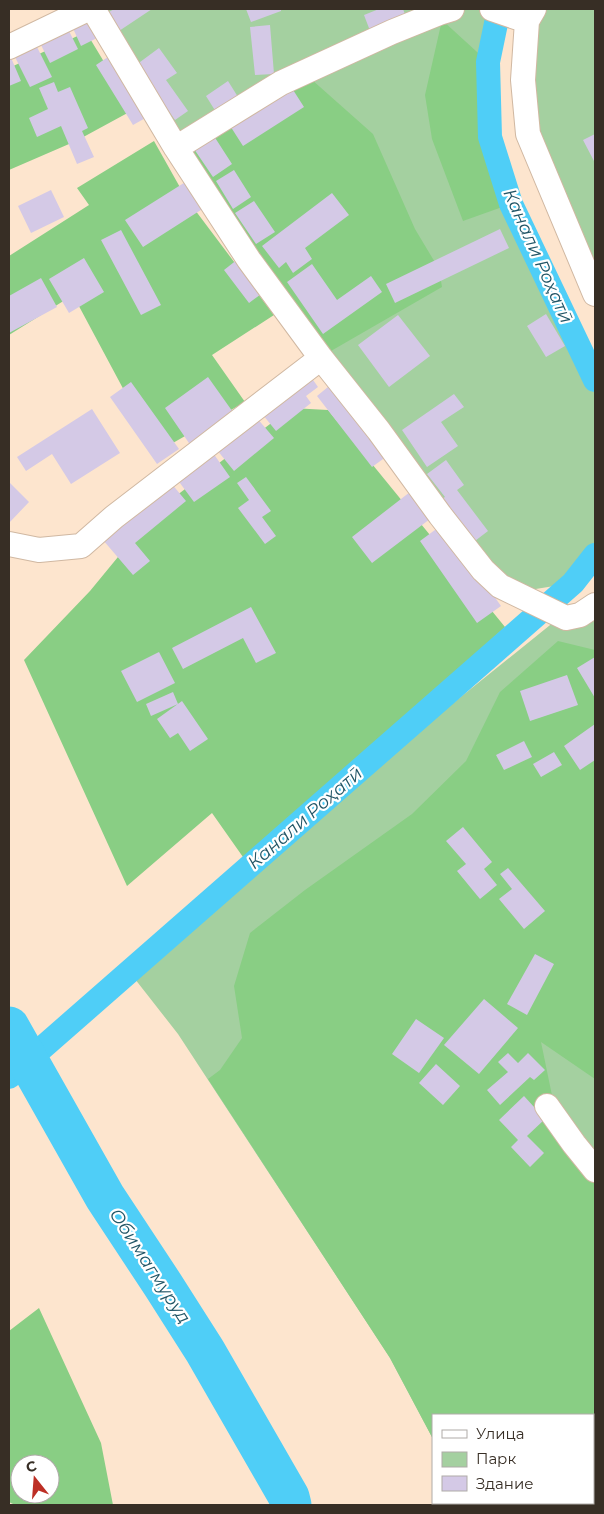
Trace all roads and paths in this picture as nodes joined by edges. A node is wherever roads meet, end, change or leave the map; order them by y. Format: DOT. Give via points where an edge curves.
graph roads {
  1 [pos="88,9"];
  2 [pos="93,9"];
  3 [pos="452,9"];
  4 [pos="515,13"];
  5 [pos="9,47"];
  6 [pos="176,148"];
  7 [pos="595,294"];
  8 [pos="321,358"];
  9 [pos="9,544"];
  10 [pos="595,605"];
  11 [pos="547,1106"];
  12 [pos="595,1170"];
  1 -- 5 [label="street"];
  2 -- 6 [label="street"];
  3 -- 6 [label="street" via="392,32 281,83"];
  4 -- 7 [label="street" via="528,134"];
  6 -- 8 [label="street" via="249,260"];
  8 -- 9 [label="street" via="81,546 39,550"];
  8 -- 10 [label="street" via="440,516 500,586 566,618"];
  11 -- 12 [label="street"];
}
